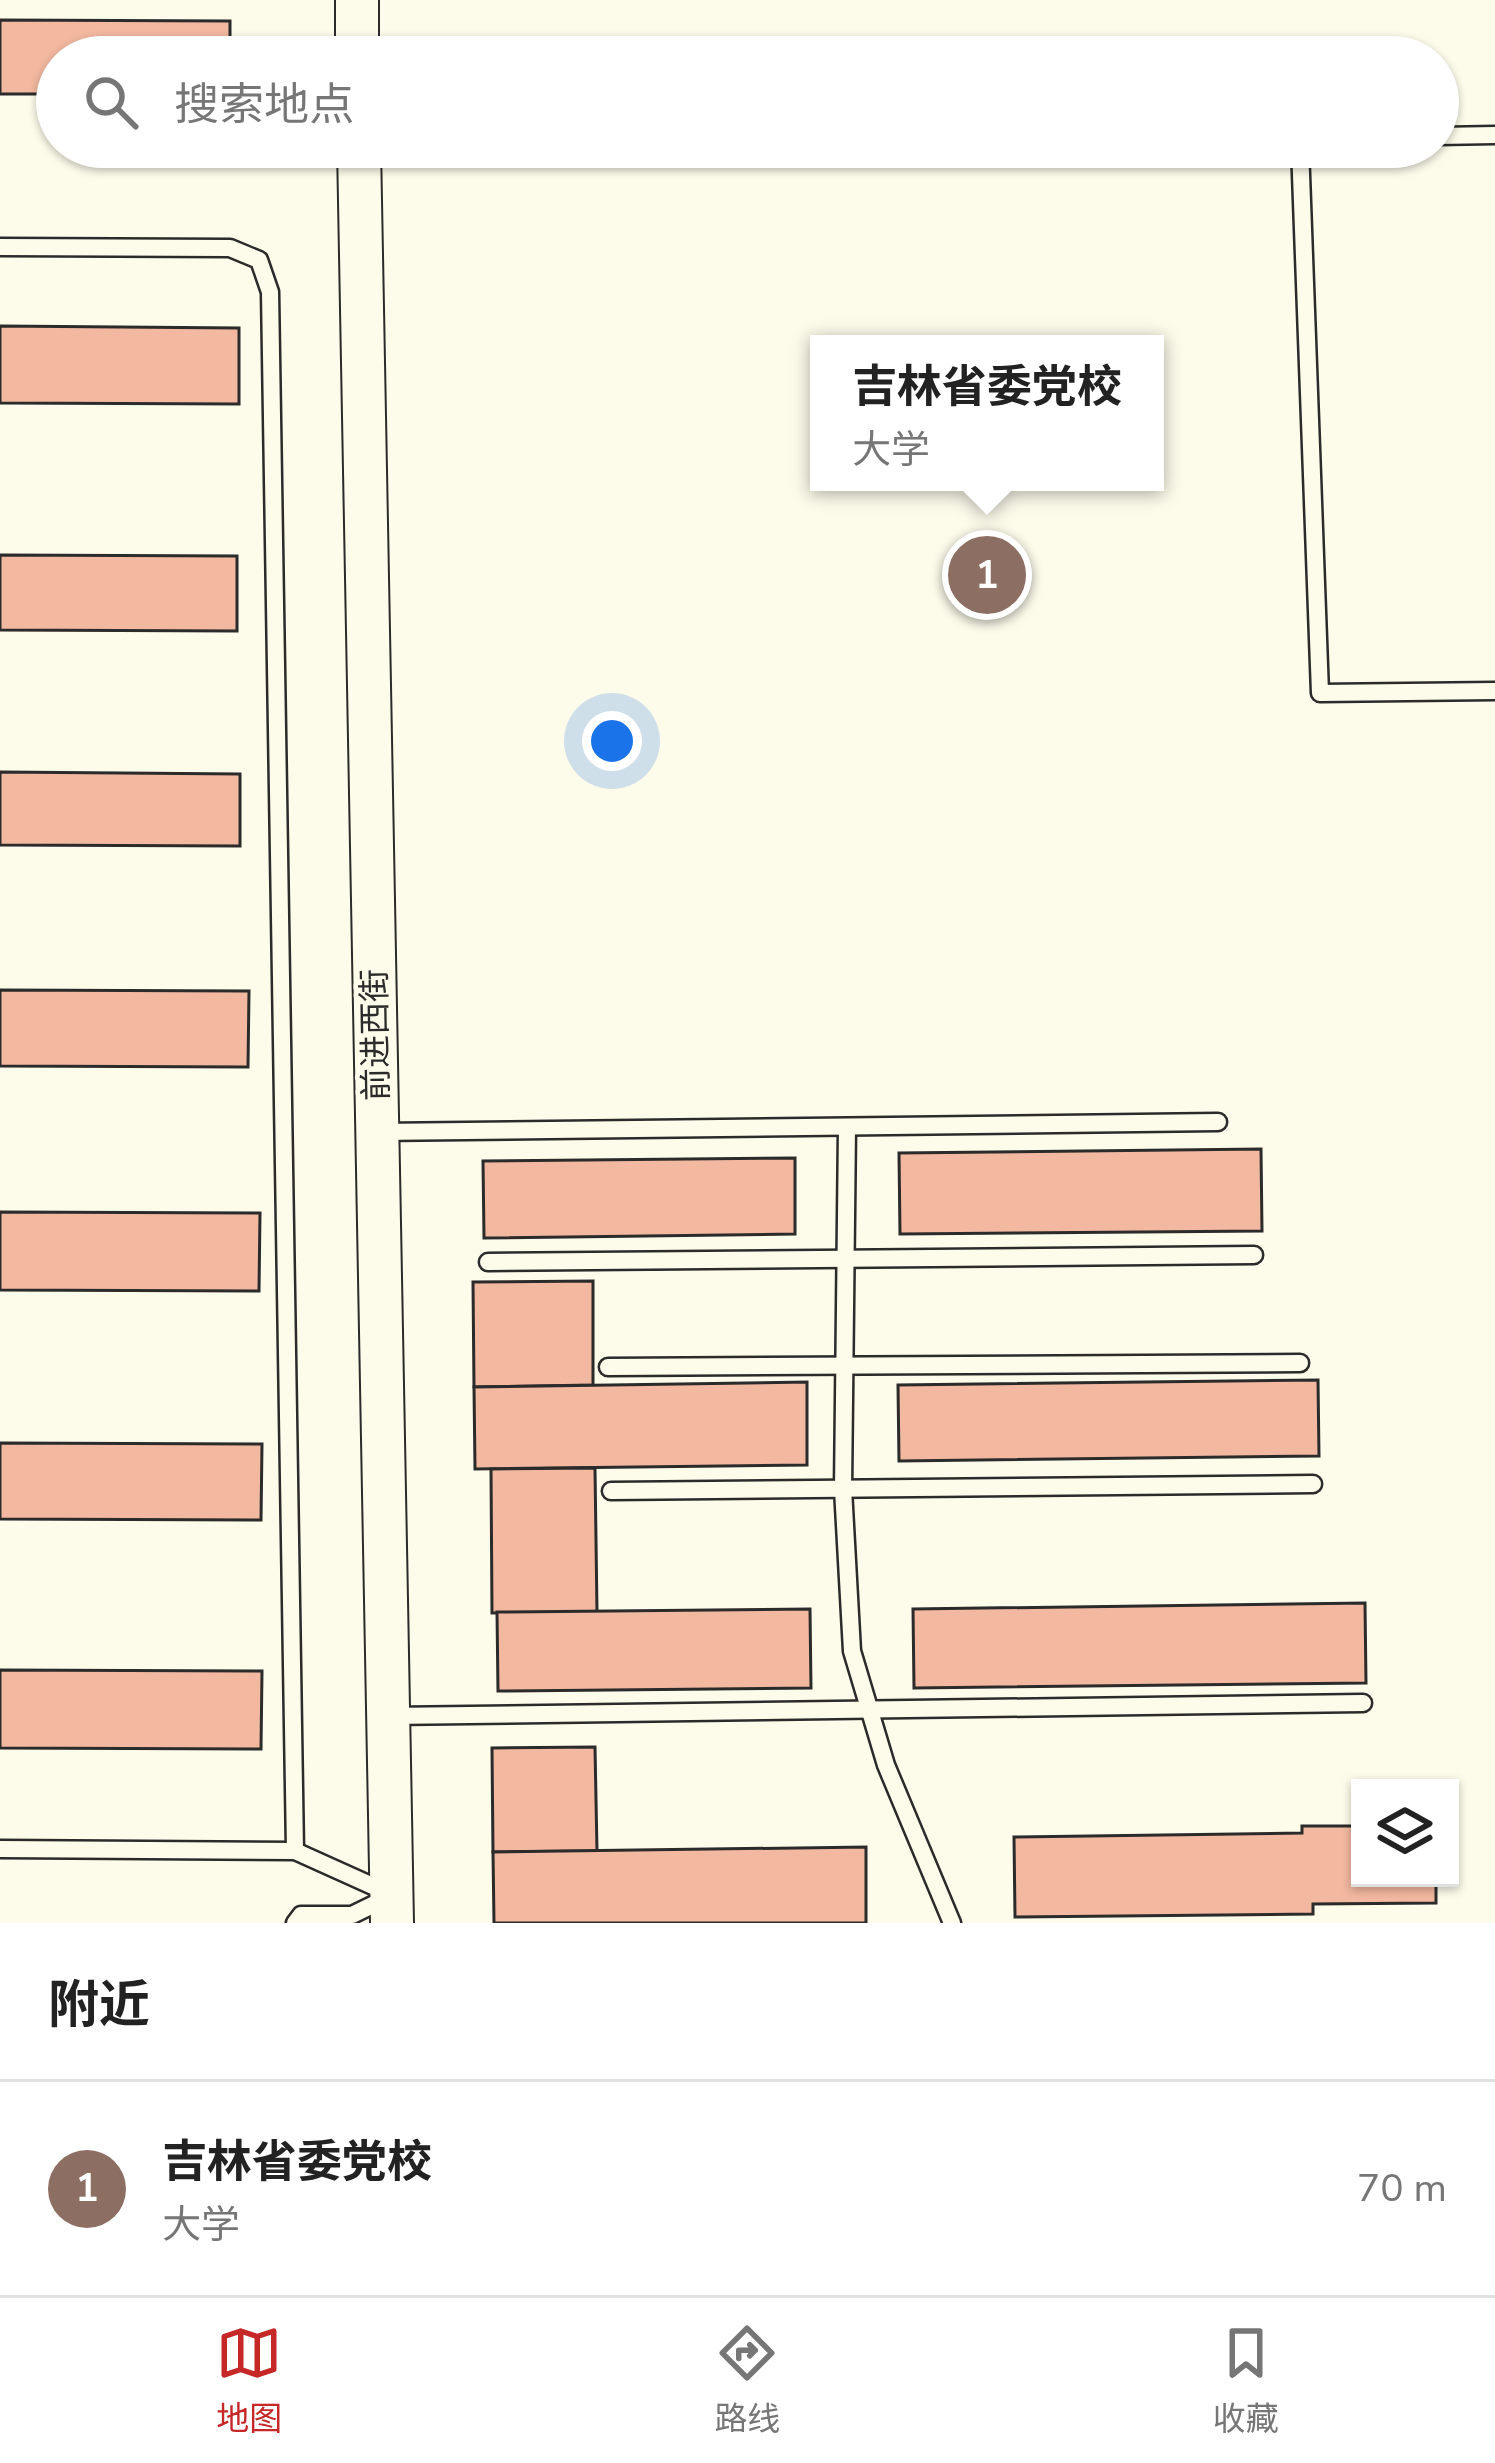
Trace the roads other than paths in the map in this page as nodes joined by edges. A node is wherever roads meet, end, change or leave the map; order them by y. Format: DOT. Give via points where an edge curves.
graph roads {
  1 [pos="356,0"];
  2 [pos="357,36"];
  3 [pos="1495,135"];
  4 [pos="1459,136"];
  5 [pos="359,168"];
  6 [pos="1301,168"];
  7 [pos="0,247"];
  8 [pos="1495,691"];
  9 [pos="1219,1122"];
  10 [pos="847,1127"];
  11 [pos="377,1132"];
  12 [pos="1255,1256"];
  13 [pos="846,1258"];
  14 [pos="488,1262"];
  15 [pos="1300,1363"];
  16 [pos="845,1366"];
  17 [pos="608,1367"];
  18 [pos="1313,1484"];
  19 [pos="844,1489"];
  20 [pos="610,1491"];
  21 [pos="1363,1703"];
  22 [pos="869,1710"];
  23 [pos="388,1716"];
  24 [pos="0,1849"];
  25 [pos="295,1851"];
  26 [pos="392,1909"];
  27 [pos="295,1923"];
  28 [pos="952,1923"];
  1 -- 2 [label="street"];
  3 -- 4 [label="lane"];
  5 -- 11 [label="street, 前进西街"];
  6 -- 8 [label="lane" via="1319,693"];
  7 -- 25 [label="lane" via="230,248 259,260 270,292"];
  9 -- 10 [label="lane"];
  10 -- 11 [label="lane"];
  10 -- 13 [label="lane"];
  11 -- 23 [label="street, 前进西街"];
  12 -- 13 [label="lane"];
  13 -- 14 [label="lane"];
  13 -- 16 [label="lane"];
  15 -- 16 [label="lane"];
  16 -- 17 [label="lane"];
  16 -- 19 [label="lane"];
  18 -- 19 [label="lane"];
  19 -- 20 [label="lane"];
  19 -- 22 [label="lane" via="852,1651"];
  21 -- 22 [label="lane"];
  22 -- 23 [label="lane"];
  22 -- 28 [label="lane"];
  23 -- 26 [label="street, 前进西街"];
  24 -- 25 [label="lane"];
  25 -- 26 [label="lane"];
  26 -- 27 [label="lane" via="301,1915"];
}
